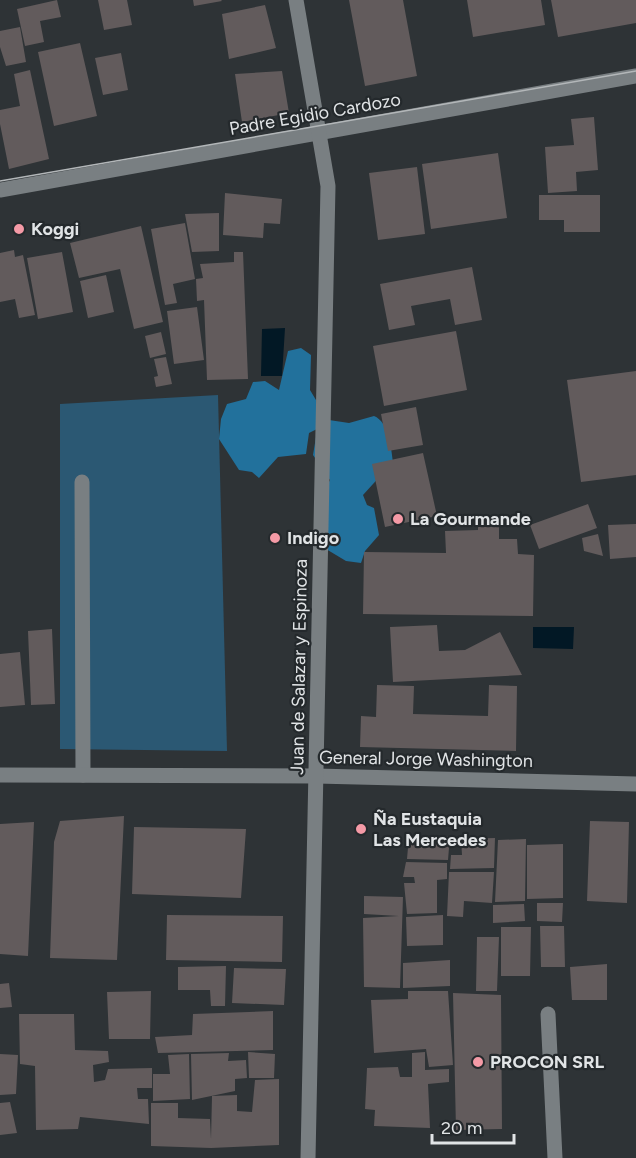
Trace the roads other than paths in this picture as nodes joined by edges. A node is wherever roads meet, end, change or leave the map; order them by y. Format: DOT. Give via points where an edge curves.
graph roads {
  1 [pos="296,0"];
  2 [pos="636,76"];
  3 [pos="320,134"];
  4 [pos="0,190"];
  5 [pos="82,482"];
  6 [pos="0,775"];
  7 [pos="83,775"];
  8 [pos="316,776"];
  9 [pos="636,784"];
  10 [pos="548,1014"];
  11 [pos="308,1158"];
  12 [pos="555,1158"];
  1 -- 3 [label="street, Juan de Salazar y Espinoza"];
  2 -- 3 [label="street, Padre Egidio Cardozo"];
  3 -- 4 [label="street, Padre Egidio Cardozo"];
  3 -- 8 [label="street, Juan de Salazar y Espinoza" via="328,186"];
  5 -- 7 [label="street"];
  6 -- 7 [label="street, General Jorge Washington"];
  7 -- 8 [label="street, General Jorge Washington"];
  8 -- 9 [label="street, General Jorge Washington"];
  8 -- 11 [label="street, Juan de Salazar y Espinoza"];
  10 -- 12 [label="street"];
}
